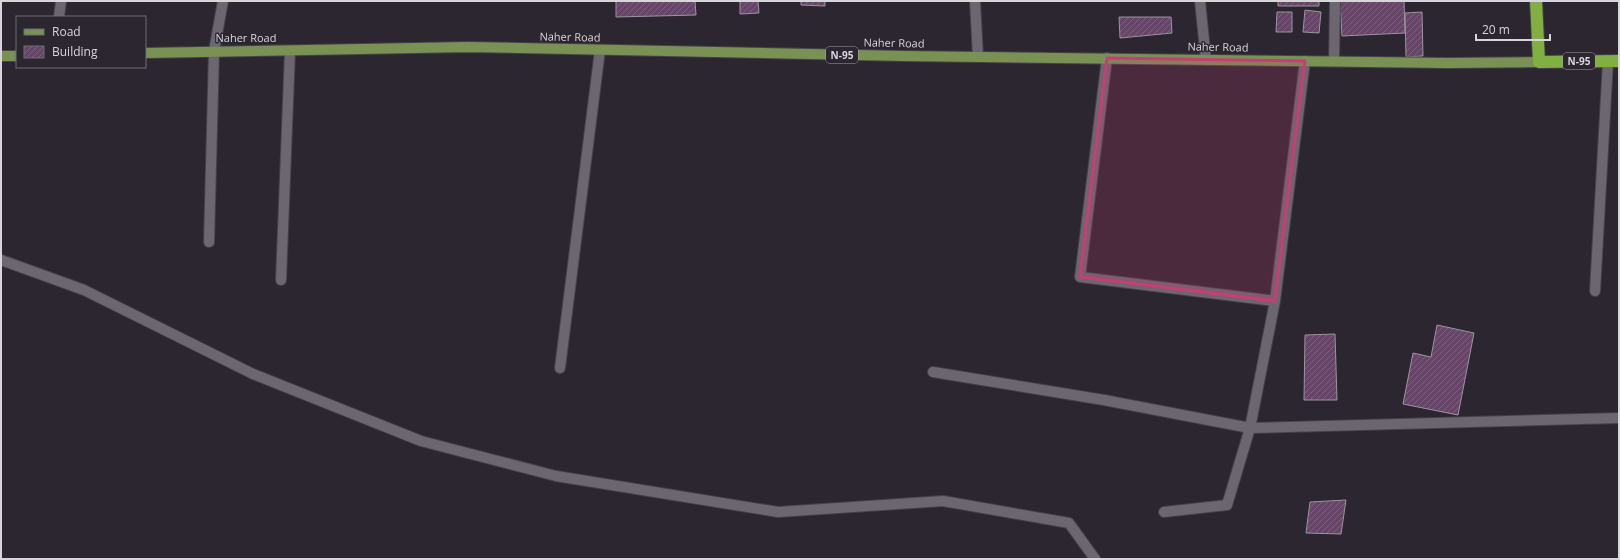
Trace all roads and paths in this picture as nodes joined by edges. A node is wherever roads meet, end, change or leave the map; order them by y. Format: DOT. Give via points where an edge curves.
graph roads {
  1 [pos="61,1"];
  2 [pos="223,1"];
  3 [pos="975,1"];
  4 [pos="1200,1"];
  5 [pos="1335,1"];
  6 [pos="1536,1"];
  7 [pos="58,16"];
  8 [pos="600,50"];
  9 [pos="214,51"];
  10 [pos="290,51"];
  11 [pos="146,53"];
  12 [pos="1,56"];
  13 [pos="16,56"];
  14 [pos="978,57"];
  15 [pos="1107,58"];
  16 [pos="1206,60"];
  17 [pos="1305,61"];
  18 [pos="1334,61"];
  19 [pos="1614,61"];
  20 [pos="1539,62"];
  21 [pos="209,242"];
  22 [pos="1,260"];
  23 [pos="281,280"];
  24 [pos="1595,291"];
  25 [pos="1275,301"];
  26 [pos="560,368"];
  27 [pos="933,372"];
  28 [pos="1619,418"];
  29 [pos="1250,428"];
  30 [pos="1164,512"];
  31 [pos="1095,559"];
  1 -- 7 [label="street"];
  2 -- 9 [label="street"];
  3 -- 14 [label="street"];
  4 -- 16 [label="street"];
  5 -- 18 [label="street"];
  6 -- 20 [label="highway"];
  8 -- 10 [label="main road, Naher Road / N-95" via="468,48"];
  8 -- 14 [label="main road, Naher Road / N-95"];
  8 -- 26 [label="street"];
  9 -- 10 [label="main road, Naher Road / N-95"];
  9 -- 11 [label="main road, Naher Road / N-95"];
  9 -- 21 [label="street"];
  10 -- 23 [label="street"];
  12 -- 13 [label="main road"];
  14 -- 15 [label="main road, Naher Road / N-95"];
  15 -- 16 [label="main road, Naher Road / N-95"];
  15 -- 25 [label="street" via="1080,277"];
  16 -- 17 [label="main road, Naher Road / N-95"];
  17 -- 18 [label="main road, Naher Road / N-95"];
  17 -- 25 [label="street"];
  18 -- 20 [label="main road, Naher Road / N-95"];
  19 -- 20 [label="highway, Naher Road / N-95"];
  19 -- 24 [label="street"];
  22 -- 31 [label="street" via="84,290 253,374 421,440 556,476 778,512 943,501 1069,523"];
  25 -- 29 [label="street"];
  27 -- 29 [label="street" via="1104,400"];
  28 -- 29 [label="street"];
  29 -- 30 [label="street" via="1227,505"];
}
